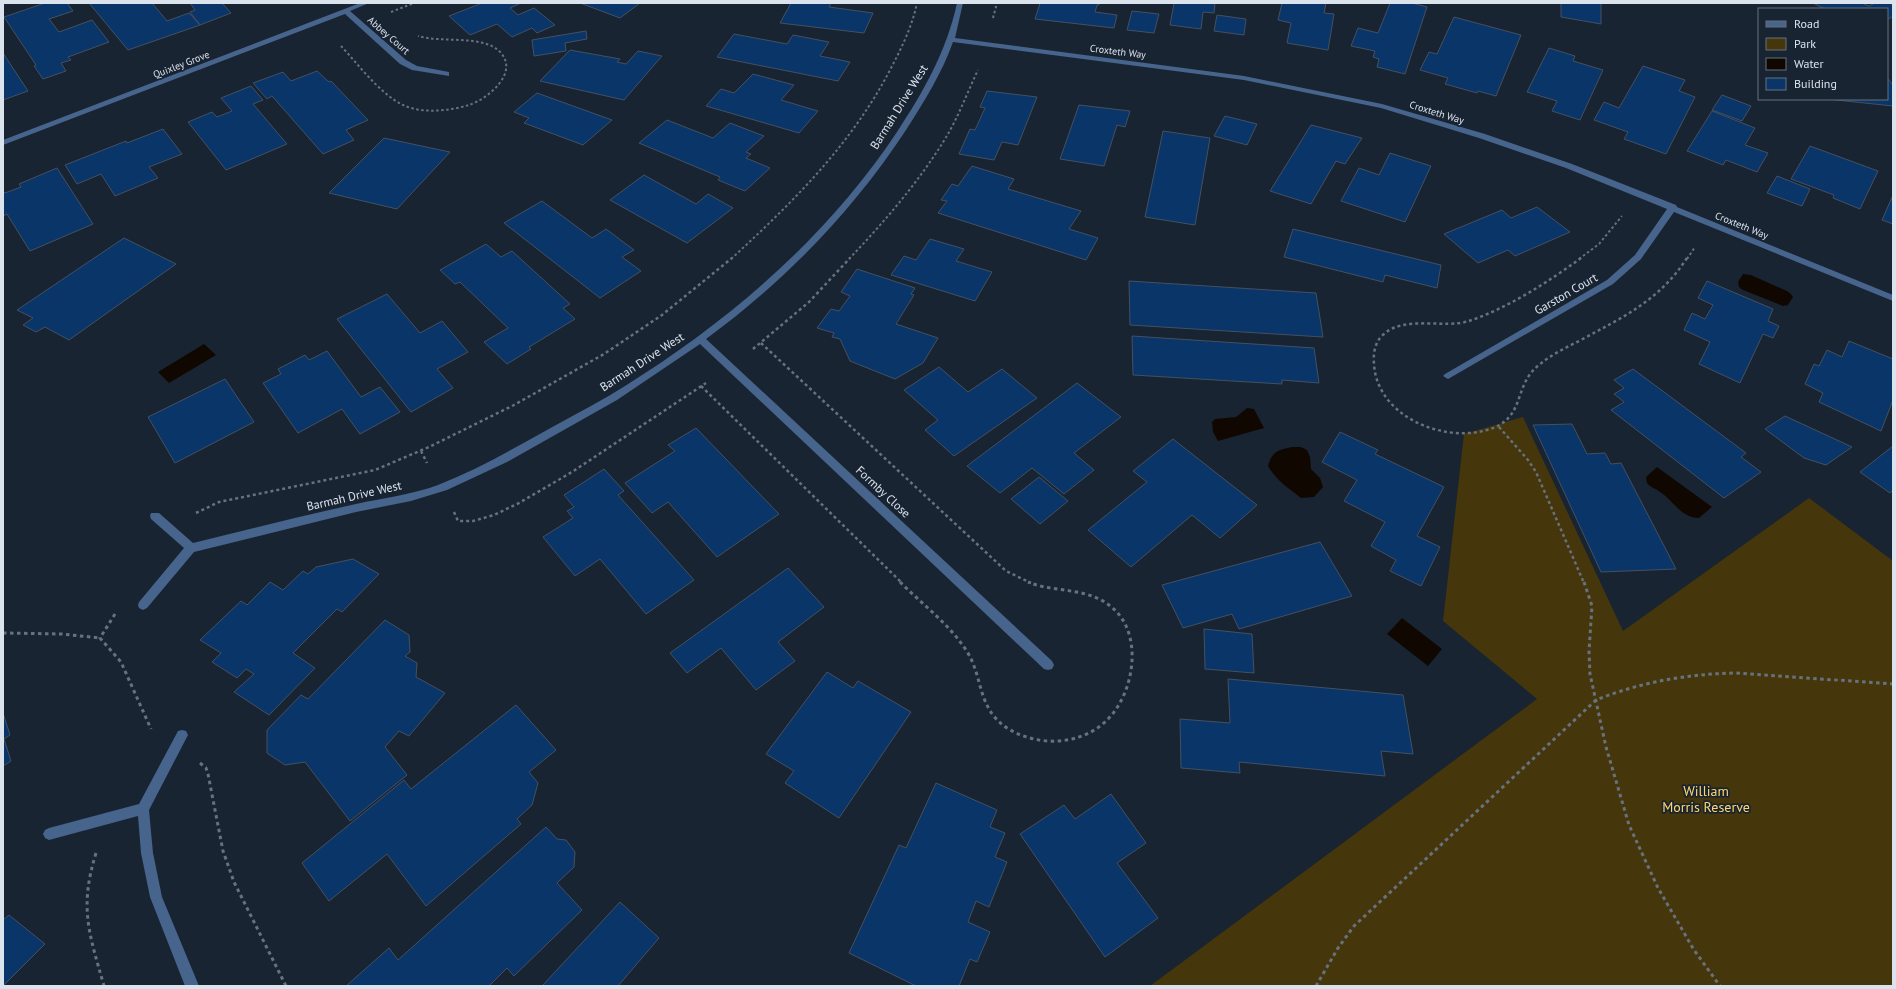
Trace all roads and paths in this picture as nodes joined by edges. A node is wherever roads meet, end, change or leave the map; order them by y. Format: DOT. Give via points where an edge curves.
graph roads {
  1 [pos="366,3"];
  2 [pos="414,3"];
  3 [pos="917,3"];
  4 [pos="960,3"];
  5 [pos="346,11"];
  6 [pos="385,15"];
  7 [pos="950,39"];
  8 [pos="981,65"];
  9 [pos="446,74"];
  10 [pos="3,143"];
  11 [pos="1673,207"];
  12 [pos="1893,298"];
  13 [pos="700,339"];
  14 [pos="752,350"];
  15 [pos="1448,376"];
  16 [pos="707,382"];
  17 [pos="1498,427"];
  18 [pos="421,451"];
  19 [pos="429,466"];
  20 [pos="454,512"];
  21 [pos="155,516"];
  22 [pos="190,516"];
  23 [pos="191,548"];
  24 [pos="143,605"];
  25 [pos="117,612"];
  26 [pos="3,633"];
  27 [pos="100,638"];
  28 [pos="1048,665"];
  29 [pos="1893,684"];
  30 [pos="1596,700"];
  31 [pos="153,732"];
  32 [pos="182,735"];
  33 [pos="197,762"];
  34 [pos="143,809"];
  35 [pos="49,834"];
  36 [pos="98,849"];
  37 [pos="104,986"];
  38 [pos="192,986"];
  39 [pos="286,986"];
  40 [pos="1316,986"];
  41 [pos="1720,986"];
  1 -- 5 [label="street, Quixley Grove"];
  2 -- 6 [label="path"];
  3 -- 18 [label="path" via="901,49 865,116 829,162 792,202 716,272 648,324 568,375 524,401"];
  4 -- 7 [label="street, Barmah Drive West"];
  5 -- 9 [label="street, Abbey Court" via="403,62 415,68"];
  5 -- 10 [label="street, Quixley Grove"];
  7 -- 11 [label="street, Croxteth Way" via="1244,78 1367,103 1530,152"];
  7 -- 13 [label="street, Barmah Drive West" via="938,72 898,138 838,214 752,300"];
  8 -- 14 [label="path" via="946,138 882,224 809,302"];
  11 -- 12 [label="street, Croxteth Way"];
  11 -- 15 [label="street, Garston Court" via="1638,257 1610,282"];
  13 -- 23 [label="street, Barmah Drive West" via="630,388 528,445 440,488"];
  13 -- 28 [label="street, Formby Close"];
  16 -- 20 [label="path" via="576,470 520,503 466,523 458,521"];
  17 -- 30 [label="path" via="1536,472 1585,585 1592,606 1589,651 1590,674"];
  18 -- 19 [label="path"];
  18 -- 22 [label="path" via="375,470 220,502"];
  21 -- 23 [label="street"];
  23 -- 24 [label="street"];
  25 -- 27 [label="path"];
  26 -- 27 [label="path" via="62,634"];
  27 -- 31 [label="path" via="121,662"];
  29 -- 30 [label="path" via="1715,673 1648,682"];
  30 -- 40 [label="path" via="1354,926"];
  30 -- 41 [label="path" via="1606,747 1629,825 1658,888 1694,950"];
  32 -- 34 [label="street"];
  33 -- 39 [label="path" via="206,768 208,774 223,851 234,882"];
  34 -- 35 [label="street"];
  34 -- 38 [label="street" via="147,853 156,897"];
  36 -- 37 [label="path" via="89,874 86,902 90,933"];
}
